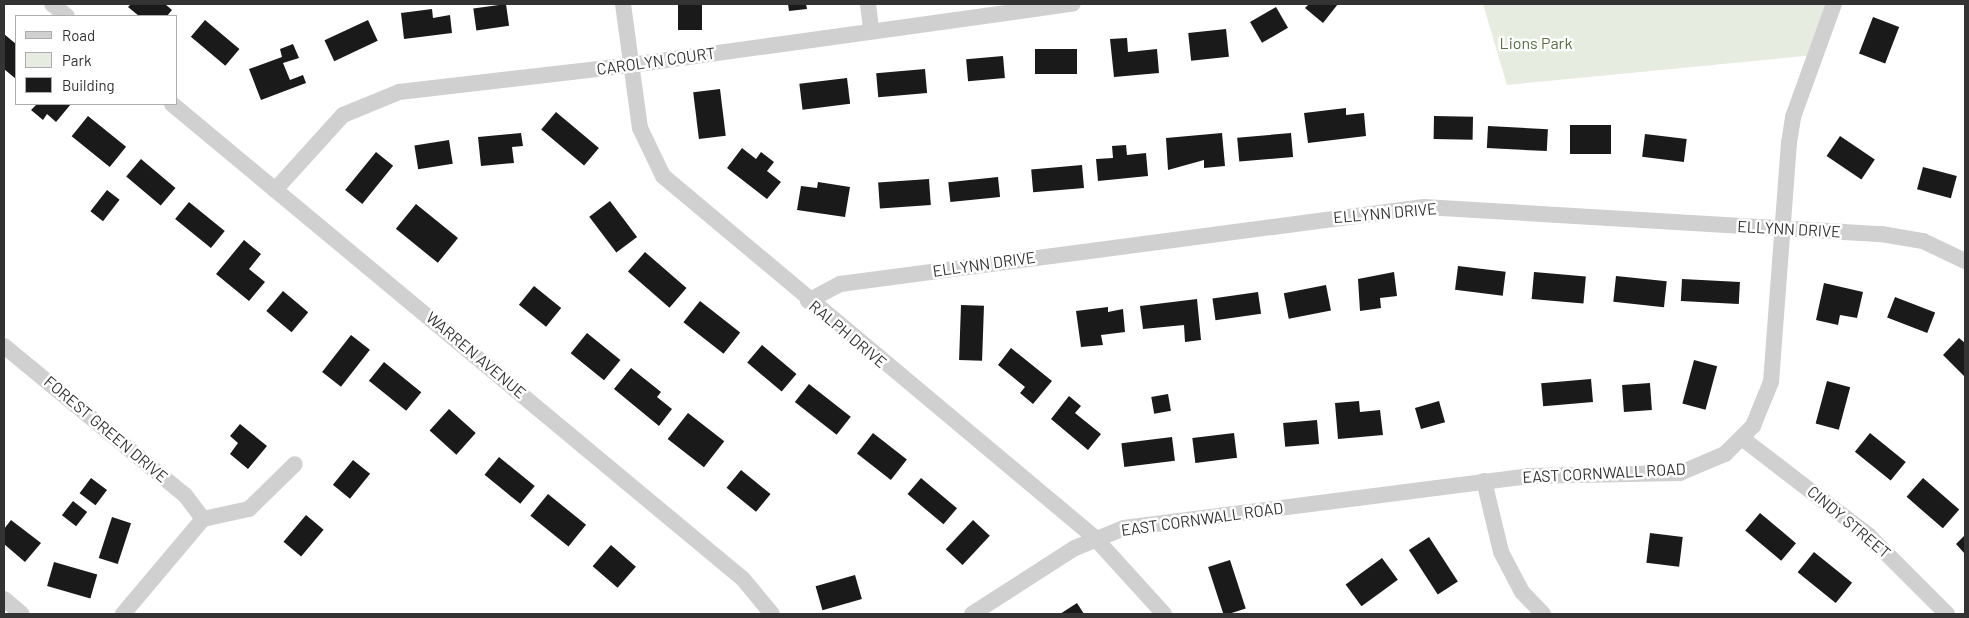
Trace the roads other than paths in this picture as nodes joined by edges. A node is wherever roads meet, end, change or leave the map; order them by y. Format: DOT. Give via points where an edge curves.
graph roads {
  1 [pos="52,4"];
  2 [pos="623,4"];
  3 [pos="868,4"];
  4 [pos="1073,4"];
  5 [pos="1834,4"];
  6 [pos="66,15"];
  7 [pos="871,30"];
  8 [pos="631,66"];
  9 [pos="173,105"];
  10 [pos="275,190"];
  11 [pos="1784,229"];
  12 [pos="1965,261"];
  13 [pos="808,301"];
  14 [pos="4,346"];
  15 [pos="1743,439"];
  16 [pos="295,464"];
  17 [pos="1484,481"];
  18 [pos="203,518"];
  19 [pos="1094,538"];
  20 [pos="4,599"];
  21 [pos="22,614"];
  22 [pos="123,614"];
  23 [pos="772,614"];
  24 [pos="972,614"];
  25 [pos="1164,614"];
  26 [pos="1542,614"];
  27 [pos="1947,614"];
  1 -- 6 [label="street"];
  2 -- 8 [label="street, RALPH DRIVE"];
  3 -- 7 [label="street"];
  4 -- 7 [label="street, CAROLYN COURT"];
  5 -- 11 [label="street, EAST CORNWALL ROAD" via="1793,118"];
  7 -- 8 [label="street, CAROLYN COURT"];
  8 -- 10 [label="street, CAROLYN COURT" via="376,98 327,128"];
  8 -- 13 [label="street, RALPH DRIVE" via="640,128 663,176"];
  9 -- 10 [label="street, WARREN AVENUE"];
  10 -- 23 [label="street, WARREN AVENUE" via="743,579"];
  11 -- 12 [label="street, ELLYNN DRIVE" via="1908,238"];
  11 -- 13 [label="street, ELLYNN DRIVE" via="1424,207 840,284"];
  11 -- 15 [label="street, EAST CORNWALL ROAD" via="1771,382 1761,412"];
  13 -- 19 [label="street, RALPH DRIVE"];
  14 -- 18 [label="street, FOREST GREEN DRIVE" via="185,495"];
  15 -- 17 [label="street, EAST CORNWALL ROAD" via="1711,462 1680,472 1576,472"];
  15 -- 27 [label="street, CINDY STREET" via="1868,535"];
  16 -- 18 [label="street" via="249,509"];
  17 -- 19 [label="street, EAST CORNWALL ROAD" via="1124,528"];
  17 -- 26 [label="street" via="1505,560 1522,592"];
  18 -- 22 [label="street"];
  19 -- 24 [label="street, EAST CORNWALL ROAD"];
  19 -- 25 [label="street, RALPH DRIVE"];
  20 -- 21 [label="street"];
}
